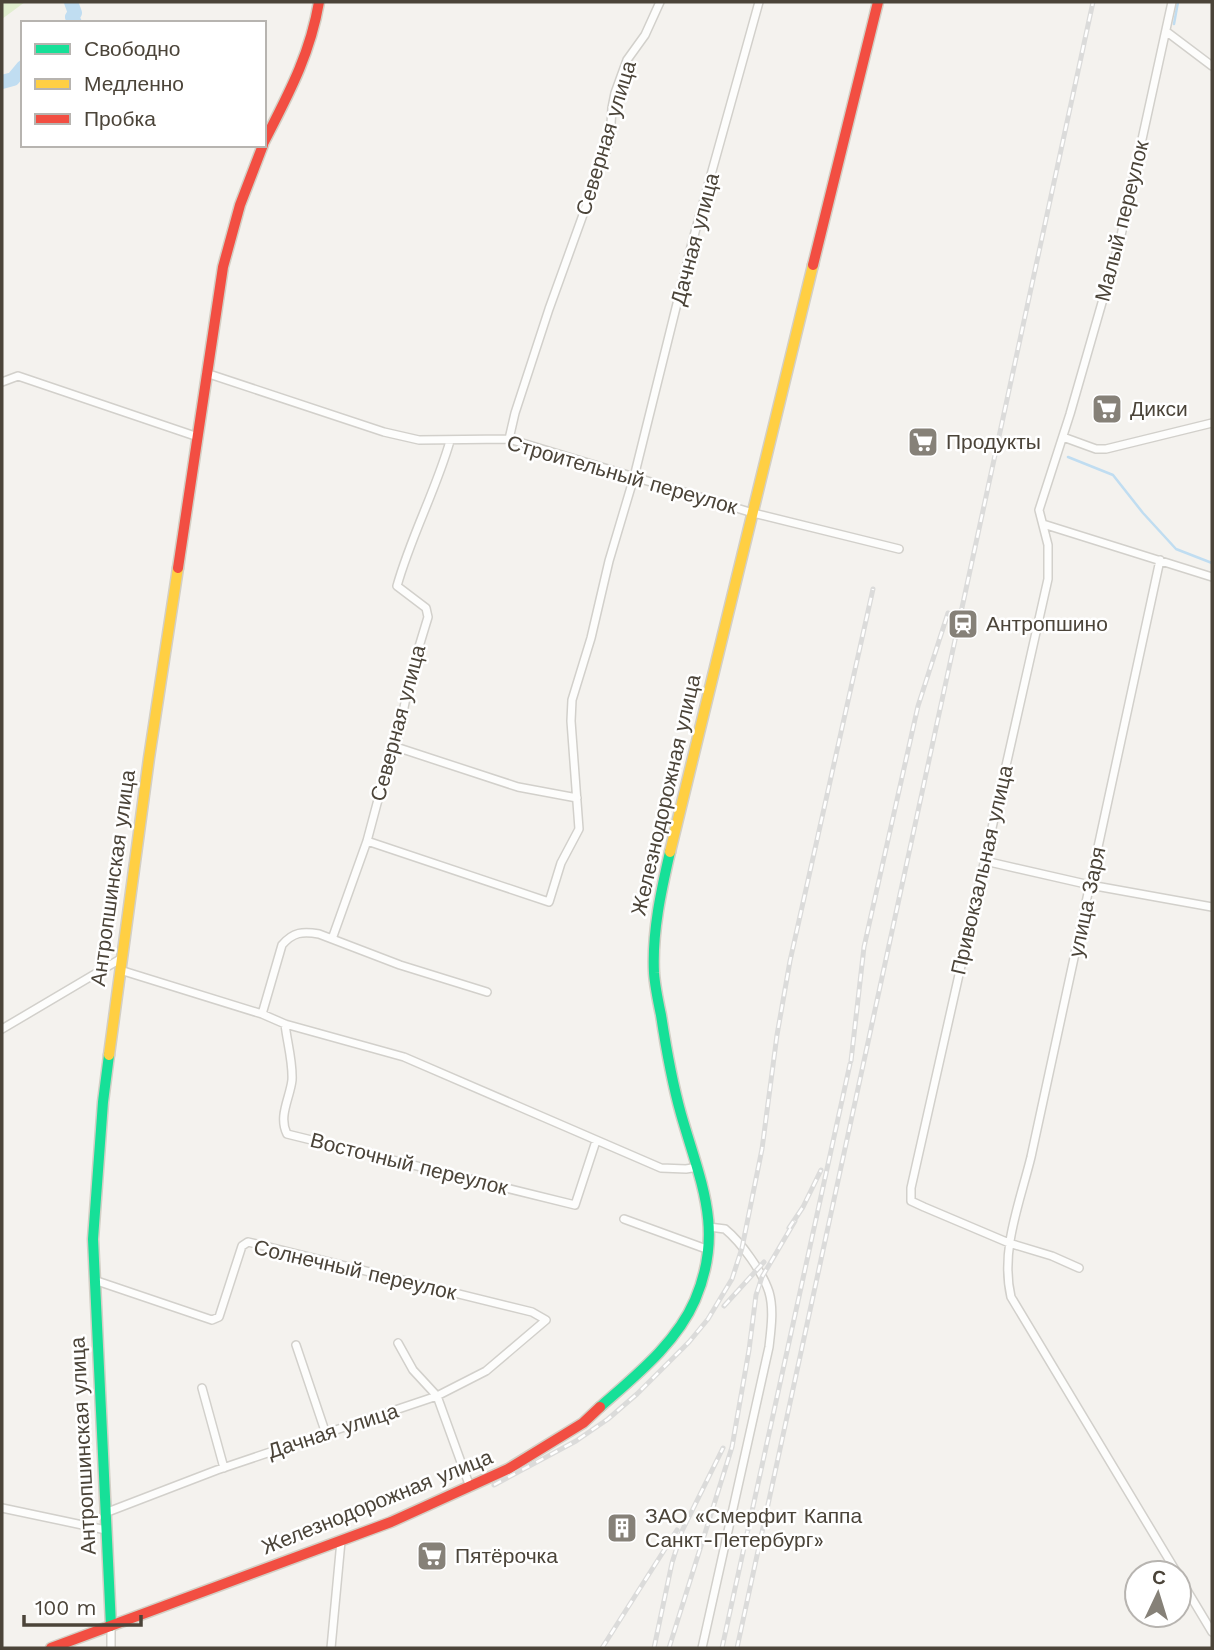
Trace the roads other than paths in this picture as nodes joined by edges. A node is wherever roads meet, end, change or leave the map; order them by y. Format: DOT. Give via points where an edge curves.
graph roads {
  1 [pos="319,2"];
  2 [pos="660,2"];
  3 [pos="759,2"];
  4 [pos="878,2"];
  5 [pos="1172,2"];
  6 [pos="1167,32"];
  7 [pos="1212,66"];
  8 [pos="266,140"];
  9 [pos="263,147"];
  10 [pos="206,373"];
  11 [pos="2,383"];
  12 [pos="1212,423"];
  13 [pos="198,437"];
  14 [pos="1063,438"];
  15 [pos="509,439"];
  16 [pos="450,441"];
  17 [pos="634,477"];
  18 [pos="753,513"];
  19 [pos="1043,524"];
  20 [pos="899,549"];
  21 [pos="1160,559"];
  22 [pos="1212,577"];
  23 [pos="396,747"];
  24 [pos="577,798"];
  25 [pos="367,841"];
  26 [pos="985,861"];
  27 [pos="1090,885"];
  28 [pos="1212,907"];
  29 [pos="332,939"];
  30 [pos="122,958"];
  31 [pos="120,970"];
  32 [pos="487,992"];
  33 [pos="262,1014"];
  34 [pos="285,1024"];
  35 [pos="2,1029"];
  36 [pos="596,1141"];
  37 [pos="698,1167"];
  38 [pos="624,1219"];
  39 [pos="709,1227"];
  40 [pos="1009,1243"];
  41 [pos="709,1250"];
  42 [pos="1079,1268"];
  43 [pos="94,1280"];
  44 [pos="546,1320"];
  45 [pos="398,1343"];
  46 [pos="296,1345"];
  47 [pos="202,1388"];
  48 [pos="437,1396"];
  49 [pos="326,1434"];
  50 [pos="224,1468"];
  51 [pos="470,1487"];
  52 [pos="2,1508"];
  53 [pos="105,1513"];
  54 [pos="106,1530"];
  55 [pos="341,1541"];
  56 [pos="1168,1559"];
  57 [pos="1193,1600"];
  58 [pos="111,1626"];
  59 [pos="1212,1632"];
  60 [pos="51,1648"];
  61 [pos="111,1648"];
  62 [pos="331,1648"];
  63 [pos="702,1648"];
  1 -- 8 [label="street, Антропшинская улица" via="301,69"];
  2 -- 15 [label="street, Северная улица" via="627,60 615,93 610,140 549,309"];
  3 -- 17 [label="street, Дачная улица"];
  4 -- 18 [label="street, Железнодорожная улица"];
  5 -- 6 [label="street, Малый переулок"];
  6 -- 7 [label="street"];
  6 -- 14 [label="street, Малый переулок" via="1120,240"];
  9 -- 10 [label="street, Антропшинская улица" via="232,228"];
  10 -- 13 [label="street, Антропшинская улица"];
  10 -- 16 [label="street, Строительный переулок" via="384,432"];
  11 -- 13 [label="street" via="18,376"];
  12 -- 14 [label="street" via="1107,449"];
  13 -- 30 [label="street, Антропшинская улица"];
  14 -- 19 [label="street, Привокзальная улица" via="1039,510"];
  15 -- 16 [label="street, Строительный переулок"];
  15 -- 17 [label="street, Строительный переулок"];
  16 -- 23 [label="street, Северная улица" via="397,586 426,608 428,617"];
  17 -- 18 [label="street, Строительный переулок"];
  17 -- 24 [label="street, Дачная улица" via="572,700"];
  18 -- 20 [label="street, Строительный переулок"];
  18 -- 37 [label="street, Железнодорожная улица" via="670,853 655,934 654,974 669,1065"];
  19 -- 21 [label="street"];
  19 -- 26 [label="street, Привокзальная улица" via="1048,579"];
  21 -- 22 [label="street"];
  21 -- 27 [label="street, улица Заря"];
  23 -- 24 [label="street" via="518,788"];
  23 -- 25 [label="street, Северная улица"];
  24 -- 25 [label="street" via="579,829 561,863 549,902"];
  25 -- 29 [label="street, Северная улица"];
  26 -- 27 [label="street"];
  26 -- 40 [label="street, Привокзальная улица" via="911,1201"];
  27 -- 28 [label="street"];
  27 -- 40 [label="street, улица Заря"];
  29 -- 32 [label="street"];
  29 -- 33 [label="street" via="306,932 288,937"];
  30 -- 31 [label="street, Антропшинская улица"];
  30 -- 35 [label="street"];
  31 -- 33 [label="street"];
  31 -- 43 [label="street, Антропшинская улица" via="102,1114"];
  33 -- 34 [label="street"];
  34 -- 36 [label="street" via="404,1058"];
  34 -- 36 [label="street, Восточный переулок" via="292,1079 284,1115 287,1134 575,1205"];
  36 -- 37 [label="street" via="661,1168"];
  37 -- 39 [label="street, Железнодорожная улица"];
  38 -- 41 [label="street"];
  39 -- 41 [label="street, Железнодорожная улица"];
  39 -- 63 [label="street" via="725,1229 742,1248 769,1291 772,1308 769,1347"];
  40 -- 42 [label="street"];
  40 -- 56 [label="street, улица Заря" via="1011,1297"];
  41 -- 51 [label="street, Железнодорожная улица" via="701,1285 685,1317 666,1345 630,1381 558,1440"];
  43 -- 44 [label="street, Солнечный переулок" via="212,1320 219,1317 242,1246 248,1242 532,1312"];
  43 -- 53 [label="street, Антропшинская улица"];
  44 -- 48 [label="street, Дачная улица" via="486,1371"];
  45 -- 48 [label="street" via="413,1370"];
  46 -- 49 [label="street"];
  47 -- 50 [label="street"];
  48 -- 49 [label="street, Дачная улица"];
  48 -- 51 [label="street"];
  49 -- 50 [label="street, Дачная улица"];
  50 -- 53 [label="street, Дачная улица"];
  51 -- 55 [label="street, Железнодорожная улица"];
  52 -- 54 [label="street"];
  53 -- 54 [label="street, Антропшинская улица"];
  54 -- 58 [label="street, Антропшинская улица"];
  55 -- 58 [label="street, Железнодорожная улица"];
  55 -- 62 [label="street"];
  57 -- 59 [label="street, улица Заря"];
  58 -- 60 [label="street, Железнодорожная улица"];
  58 -- 61 [label="street"];
}
